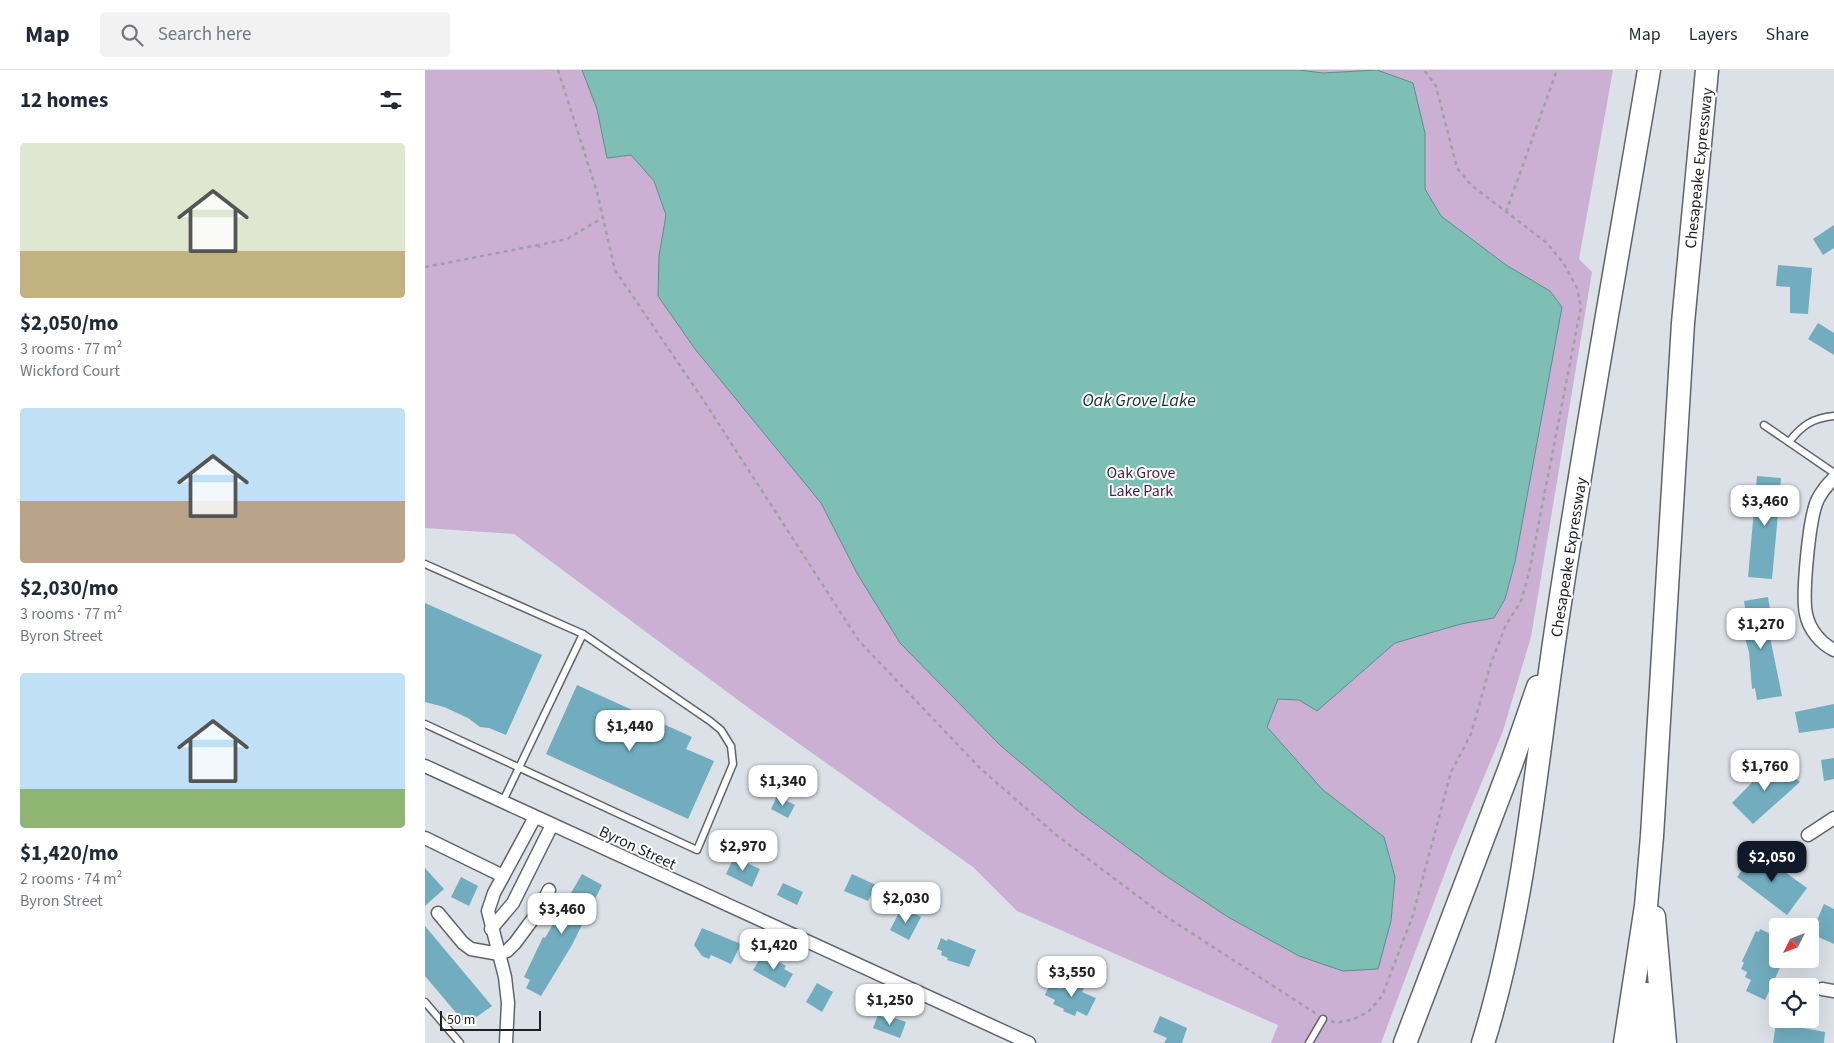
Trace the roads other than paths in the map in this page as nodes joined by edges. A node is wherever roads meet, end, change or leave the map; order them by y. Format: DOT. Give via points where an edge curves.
graph roads {
  1 [pos="1649,70"];
  2 [pos="1707,70"];
  3 [pos="1834,416"];
  4 [pos="1765,425"];
  5 [pos="1789,442"];
  6 [pos="1834,477"];
  7 [pos="425,564"];
  8 [pos="583,634"];
  9 [pos="1554,642"];
  10 [pos="1834,650"];
  11 [pos="425,724"];
  12 [pos="425,766"];
  13 [pos="519,768"];
  14 [pos="503,801"];
  15 [pos="535,816"];
  16 [pos="1834,818"];
  17 [pos="552,825"];
  18 [pos="1808,835"];
  19 [pos="1652,836"];
  20 [pos="425,838"];
  21 [pos="503,876"];
  22 [pos="549,890"];
  23 [pos="1646,906"];
  24 [pos="438,913"];
  25 [pos="491,929"];
  26 [pos="499,954"];
  27 [pos="425,1002"];
  28 [pos="1323,1019"];
  29 [pos="460,1043"];
  30 [pos="506,1043"];
  31 [pos="1029,1043"];
  32 [pos="1309,1043"];
  33 [pos="1405,1043"];
  34 [pos="1483,1043"];
  35 [pos="1625,1043"];
  36 [pos="1645,1043"];
  37 [pos="1665,1043"];
  1 -- 9 [label="highway, Chesapeake Expressway"];
  2 -- 19 [label="highway, Chesapeake Expressway" via="1683,323"];
  3 -- 5 [label="lane" via="1813,419"];
  4 -- 5 [label="lane"];
  5 -- 6 [label="lane"];
  6 -- 10 [label="street" via="1817,500 1810,523 1805,602 1811,627"];
  7 -- 8 [label="lane"];
  8 -- 13 [label="lane"];
  8 -- 13 [label="lane" via="710,721 721,730 731,746 733,764 697,850"];
  9 -- 33 [label="highway"];
  9 -- 34 [label="highway, Chesapeake Expressway" via="1517,895 1500,982"];
  11 -- 13 [label="lane"];
  12 -- 14 [label="street, Byron Street"];
  13 -- 14 [label="lane"];
  14 -- 15 [label="street, Byron Street"];
  15 -- 17 [label="street, Byron Street"];
  15 -- 21 [label="street"];
  16 -- 18 [label="street"];
  17 -- 25 [label="street" via="513,903"];
  17 -- 31 [label="street, Byron Street"];
  19 -- 23 [label="highway, Chesapeake Expressway"];
  19 -- 37 [label="highway" via="1655,927"];
  20 -- 21 [label="street"];
  21 -- 25 [label="street" via="489,911"];
  22 -- 26 [label="street" via="538,912 515,943"];
  23 -- 35 [label="highway, Chesapeake Expressway"];
  23 -- 36 [label="highway"];
  24 -- 26 [label="street" via="471,949"];
  25 -- 26 [label="street"];
  26 -- 30 [label="street" via="508,1003"];
  27 -- 29 [label="lane"];
  28 -- 32 [label="lane"];
}
